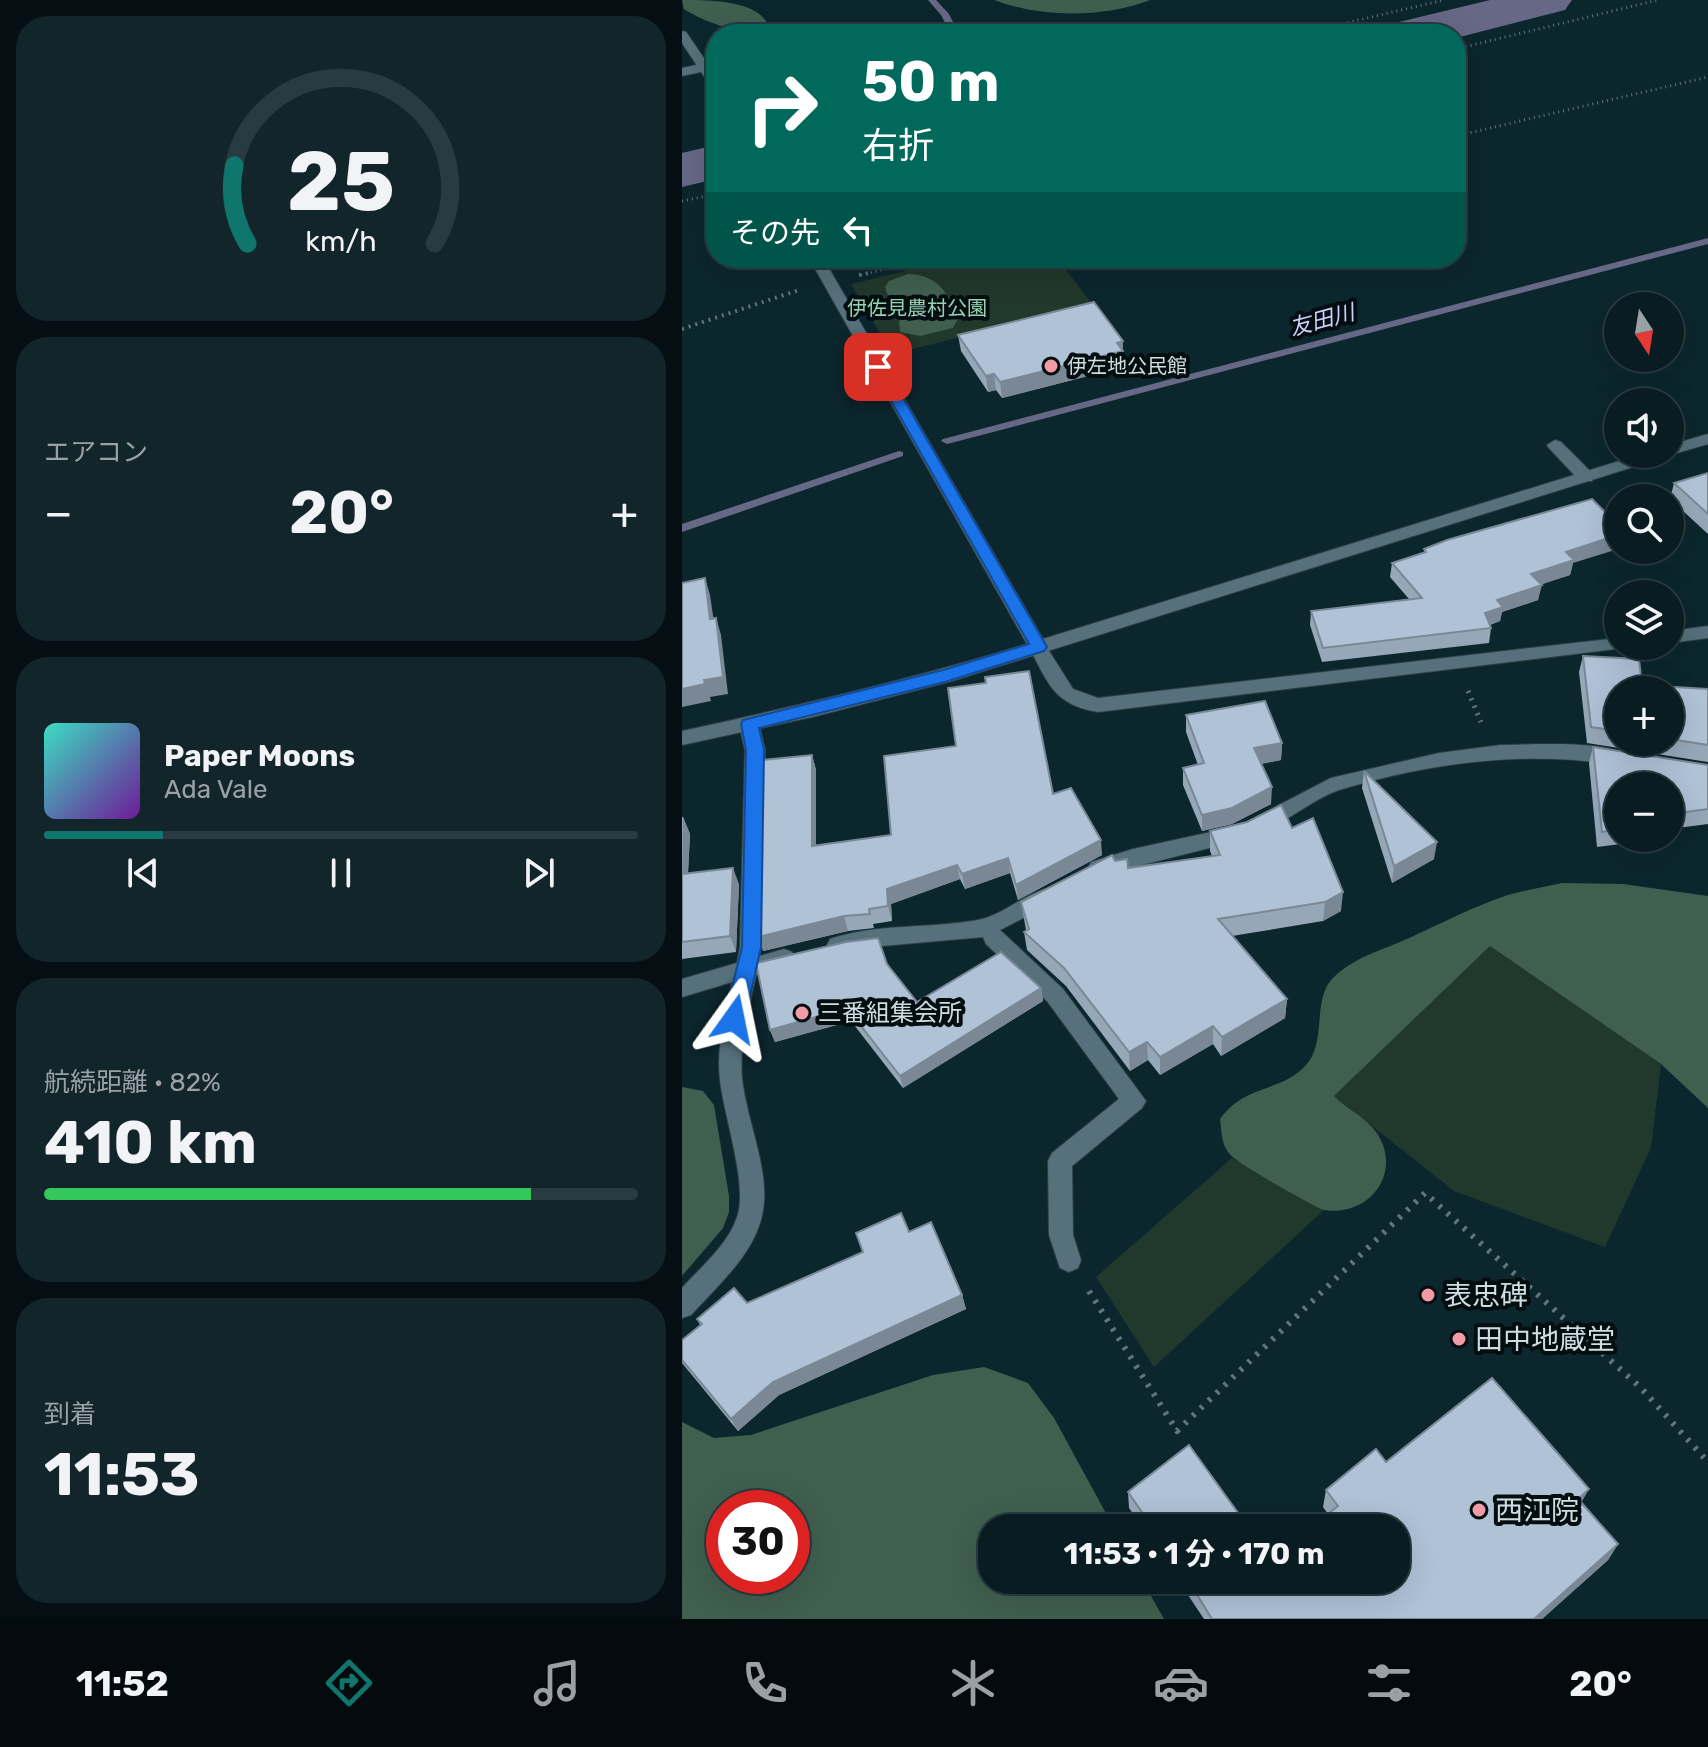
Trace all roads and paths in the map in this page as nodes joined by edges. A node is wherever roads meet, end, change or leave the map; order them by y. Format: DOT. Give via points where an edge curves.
graph roads {
  1 [pos="1444,0"];
  2 [pos="1658,0"];
  3 [pos="1342,24"];
  4 [pos="682,34"];
  5 [pos="1466,47"];
  6 [pos="706,67"];
  7 [pos="682,72"];
  8 [pos="1708,77"];
  9 [pos="1466,134"];
  10 [pos="706,196"];
  11 [pos="682,201"];
  12 [pos="822,268"];
  13 [pos="1708,439"];
  14 [pos="1555,445"];
  15 [pos="1684,446"];
  16 [pos="1615,468"];
  17 [pos="1586,477"];
  18 [pos="1708,632"];
  19 [pos="1684,635"];
  20 [pos="1604,646"];
  21 [pos="1038,647"];
  22 [pos="1457,663"];
  23 [pos="749,724"];
  24 [pos="682,738"];
  25 [pos="1493,753"];
  26 [pos="1637,761"];
  27 [pos="1083,875"];
  28 [pos="1059,889"];
  29 [pos="988,926"];
  30 [pos="746,967"];
  31 [pos="682,988"];
  32 [pos="1069,1260"];
  33 [pos="682,1306"];
  34 [pos="1708,1462"];
  1 -- 3 [label="path"];
  2 -- 5 [label="path"];
  4 -- 6 [label="street"];
  6 -- 7 [label="street"];
  8 -- 9 [label="path"];
  10 -- 11 [label="path"];
  12 -- 21 [label="street"];
  13 -- 15 [label="street"];
  14 -- 17 [label="street"];
  16 -- 17 [label="street"];
  17 -- 21 [label="street"];
  18 -- 19 [label="street"];
  20 -- 22 [label="street"];
  21 -- 22 [label="street" via="1065,694 1079,703 1098,705"];
  21 -- 23 [label="street" via="945,676"];
  22 -- 25 [label="path"];
  23 -- 24 [label="street"];
  23 -- 30 [label="street" via="755,750 751,947"];
  25 -- 26 [label="street" via="1580,752"];
  25 -- 27 [label="street" via="1331,785 1238,834 1133,857"];
  28 -- 29 [label="street"];
  29 -- 30 [label="street" via="882,937"];
  29 -- 32 [label="street" via="994,938 1055,995 1134,1101 1060,1161 1061,1235"];
  30 -- 31 [label="street"];
  30 -- 33 [label="street" via="731,1039 731,1078 752,1191 751,1212 730,1253"];
  32 -- 34 [label="path" via="1177,1431 1425,1193 1641,1388"];
}
